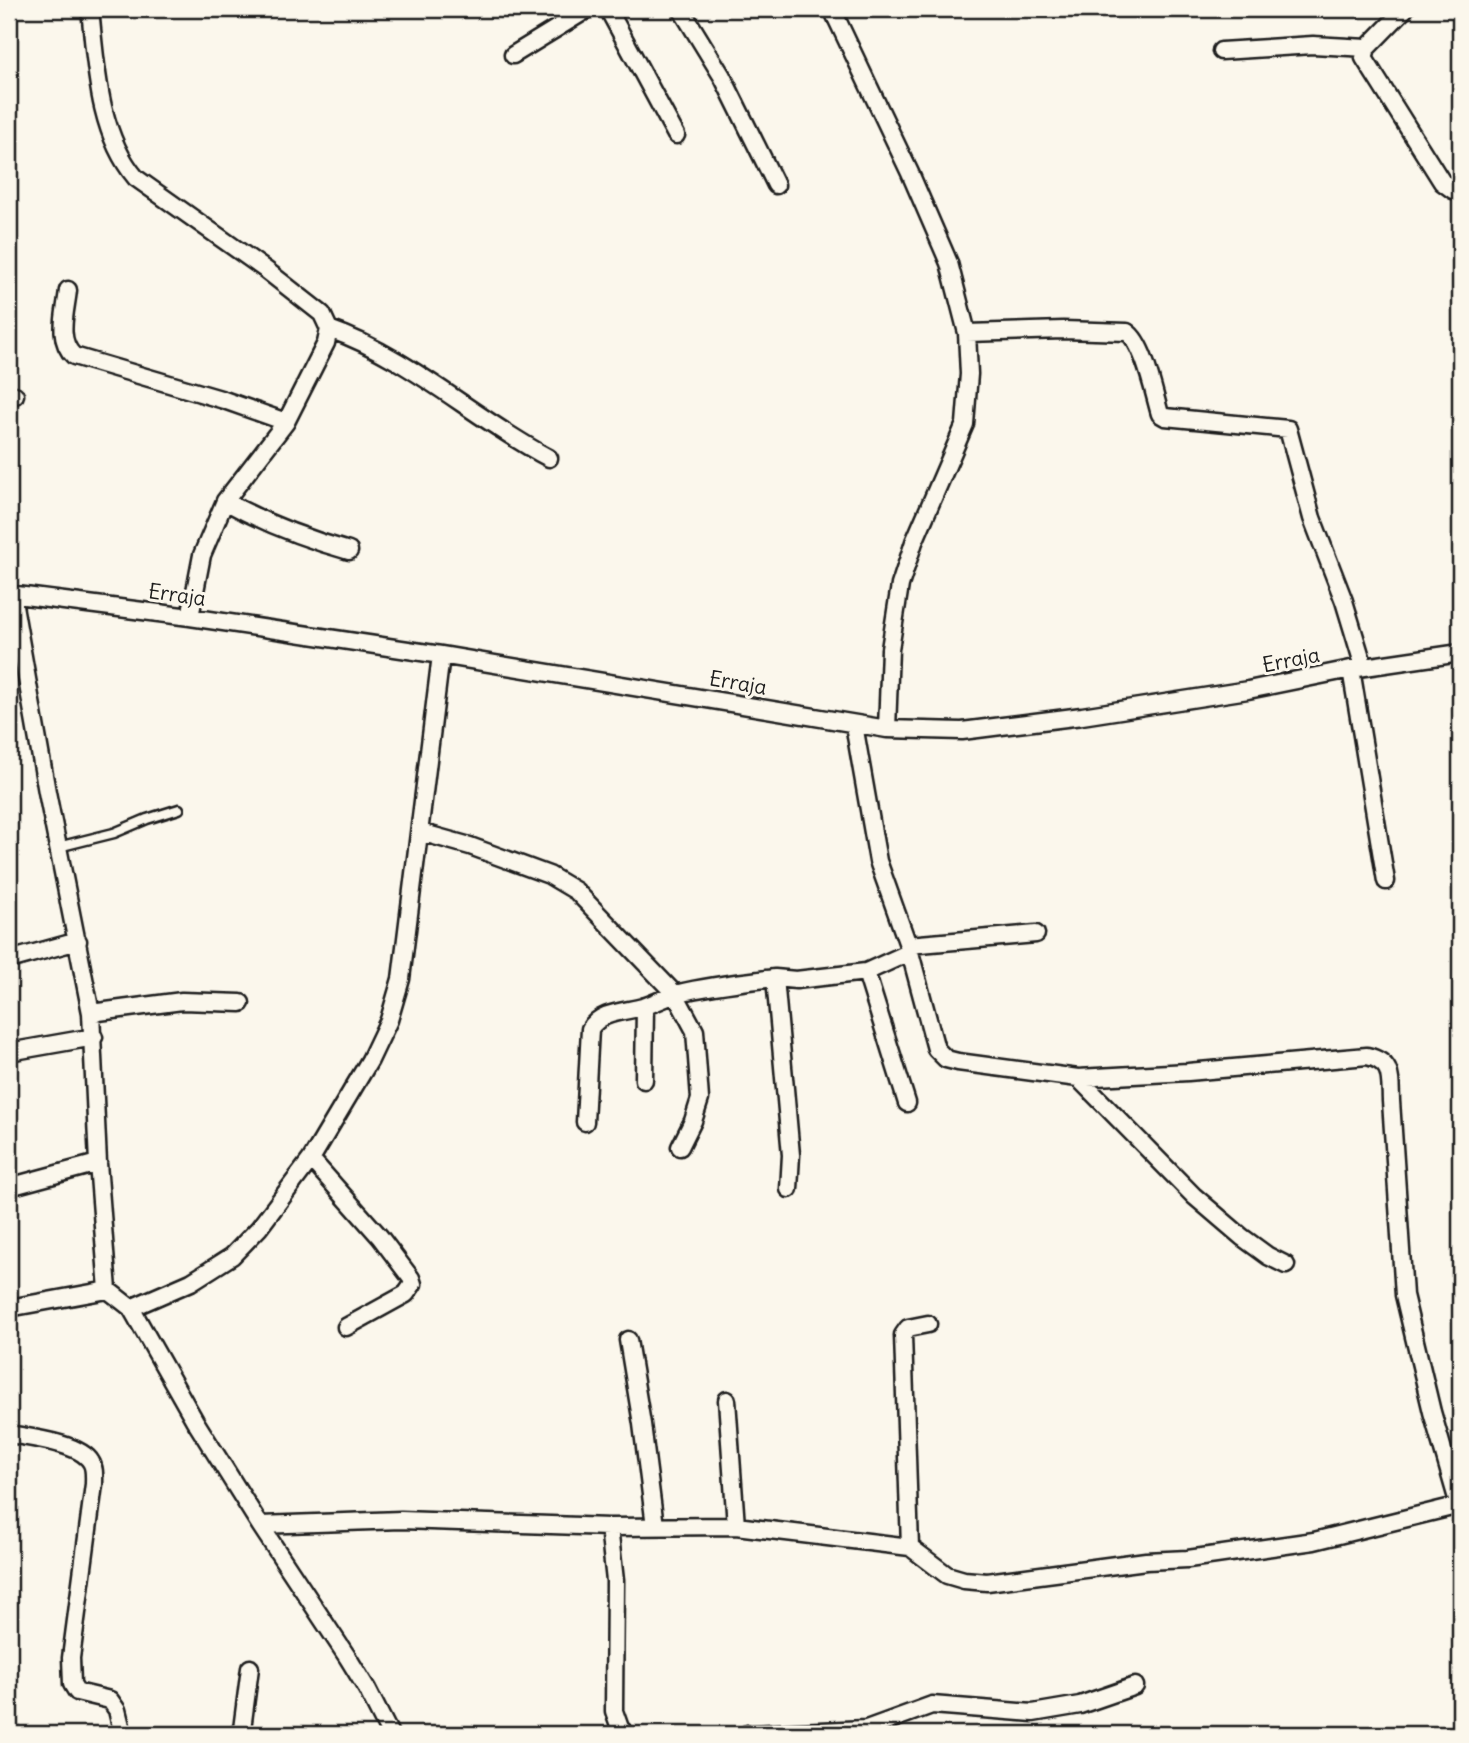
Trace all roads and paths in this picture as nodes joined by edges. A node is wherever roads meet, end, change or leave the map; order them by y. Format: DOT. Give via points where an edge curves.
graph roads {
  1 [pos="89,9"];
  2 [pos="588,9"];
  3 [pos="608,9"];
  4 [pos="681,9"];
  5 [pos="832,9"];
  6 [pos="1405,9"];
  7 [pos="1367,48"];
  8 [pos="1221,51"];
  9 [pos="513,55"];
  10 [pos="676,135"];
  11 [pos="776,185"];
  12 [pos="1460,191"];
  13 [pos="68,290"];
  14 [pos="329,328"];
  15 [pos="967,333"];
  16 [pos="286,422"];
  17 [pos="549,458"];
  18 [pos="225,501"];
  19 [pos="349,551"];
  20 [pos="10,594"];
  21 [pos="190,617"];
  22 [pos="1460,653"];
  23 [pos="441,654"];
  24 [pos="1358,668"];
  25 [pos="855,725"];
  26 [pos="887,729"];
  27 [pos="179,810"];
  28 [pos="420,832"];
  29 [pos="58,847"];
  30 [pos="1386,881"];
  31 [pos="1036,934"];
  32 [pos="78,940"];
  33 [pos="909,948"];
  34 [pos="9,960"];
  35 [pos="866,972"];
  36 [pos="775,978"];
  37 [pos="675,994"];
  38 [pos="241,1003"];
  39 [pos="645,1006"];
  40 [pos="91,1013"];
  41 [pos="94,1037"];
  42 [pos="9,1052"];
  43 [pos="1078,1078"];
  44 [pos="644,1080"];
  45 [pos="907,1103"];
  46 [pos="585,1122"];
  47 [pos="680,1147"];
  48 [pos="311,1159"];
  49 [pos="98,1163"];
  50 [pos="9,1187"];
  51 [pos="789,1189"];
  52 [pos="1286,1265"];
  53 [pos="108,1290"];
  54 [pos="9,1308"];
  55 [pos="131,1308"];
  56 [pos="928,1324"];
  57 [pos="346,1327"];
  58 [pos="628,1340"];
  59 [pos="727,1400"];
  60 [pos="9,1434"];
  61 [pos="1460,1506"];
  62 [pos="260,1525"];
  63 [pos="655,1526"];
  64 [pos="736,1526"];
  65 [pos="609,1527"];
  66 [pos="910,1547"];
  67 [pos="250,1668"];
  68 [pos="1135,1686"];
  69 [pos="868,1732"];
  70 [pos="123,1734"];
  71 [pos="237,1734"];
  72 [pos="390,1734"];
  73 [pos="626,1734"];
  74 [pos="747,1734"];
  1 -- 14 [label="street" via="100,91 127,167 322,314"];
  2 -- 9 [label="street"];
  3 -- 10 [label="street"];
  4 -- 11 [label="street" via="722,76"];
  5 -- 15 [label="street" via="949,263"];
  6 -- 7 [label="street"];
  7 -- 8 [label="street" via="1313,45"];
  7 -- 12 [label="street" via="1364,58 1442,182"];
  13 -- 16 [label="street" via="63,340 74,356"];
  14 -- 16 [label="street" via="326,343"];
  14 -- 17 [label="street" via="387,353 519,443"];
  15 -- 24 [label="street" via="1127,332 1141,353 1160,414 1288,429 1312,518 1344,601"];
  15 -- 26 [label="street" via="965,424 900,585 890,649"];
  16 -- 18 [label="street"];
  18 -- 19 [label="street" via="310,540"];
  18 -- 21 [label="street" via="202,555"];
  20 -- 21 [label="street, Erraja"];
  20 -- 29 [label="street"];
  21 -- 23 [label="street, Erraja"];
  22 -- 24 [label="street, Erraja"];
  23 -- 25 [label="street, Erraja"];
  23 -- 28 [label="street"];
  24 -- 26 [label="street, Erraja" via="1056,720 962,732"];
  24 -- 30 [label="street"];
  25 -- 26 [label="street, Erraja"];
  25 -- 33 [label="street" via="878,861"];
  27 -- 29 [label="lane"];
  28 -- 37 [label="street" via="548,874 576,891"];
  28 -- 48 [label="street" via="401,979 389,1020"];
  29 -- 32 [label="street"];
  31 -- 33 [label="street"];
  32 -- 34 [label="street"];
  32 -- 40 [label="street"];
  33 -- 35 [label="street"];
  33 -- 43 [label="street" via="934,1043 946,1059"];
  35 -- 36 [label="street"];
  35 -- 45 [label="street"];
  36 -- 37 [label="street"];
  36 -- 51 [label="street" via="791,1155"];
  37 -- 39 [label="street"];
  37 -- 47 [label="street" via="695,1031 700,1099"];
  38 -- 40 [label="street" via="181,1001"];
  39 -- 44 [label="street"];
  39 -- 46 [label="street" via="604,1016 590,1029"];
  40 -- 41 [label="street"];
  41 -- 42 [label="street"];
  41 -- 49 [label="street"];
  43 -- 52 [label="street" via="1194,1196 1242,1237"];
  43 -- 61 [label="street" via="1367,1056 1386,1065 1404,1294"];
  48 -- 55 [label="street" via="260,1228 232,1256 191,1282"];
  48 -- 57 [label="street" via="380,1237 413,1284 406,1294"];
  49 -- 50 [label="street"];
  49 -- 53 [label="street"];
  53 -- 54 [label="street"];
  53 -- 55 [label="street"];
  55 -- 62 [label="street"];
  56 -- 66 [label="street" via="908,1328 903,1335"];
  58 -- 63 [label="street"];
  59 -- 64 [label="street"];
  60 -- 70 [label="street" via="83,1453 93,1464 71,1658 72,1685 77,1692 110,1700"];
  61 -- 66 [label="street" via="1314,1541 987,1582 947,1575"];
  62 -- 65 [label="street" via="401,1520"];
  62 -- 72 [label="street" via="348,1658"];
  63 -- 64 [label="street"];
  63 -- 65 [label="street"];
  64 -- 66 [label="street"];
  65 -- 73 [label="street" via="615,1581 614,1711"];
  67 -- 71 [label="street" via="242,1730"];
  68 -- 69 [label="street" via="1080,1706 1033,1713 932,1705"];
  69 -- 74 [label="street"];
}
